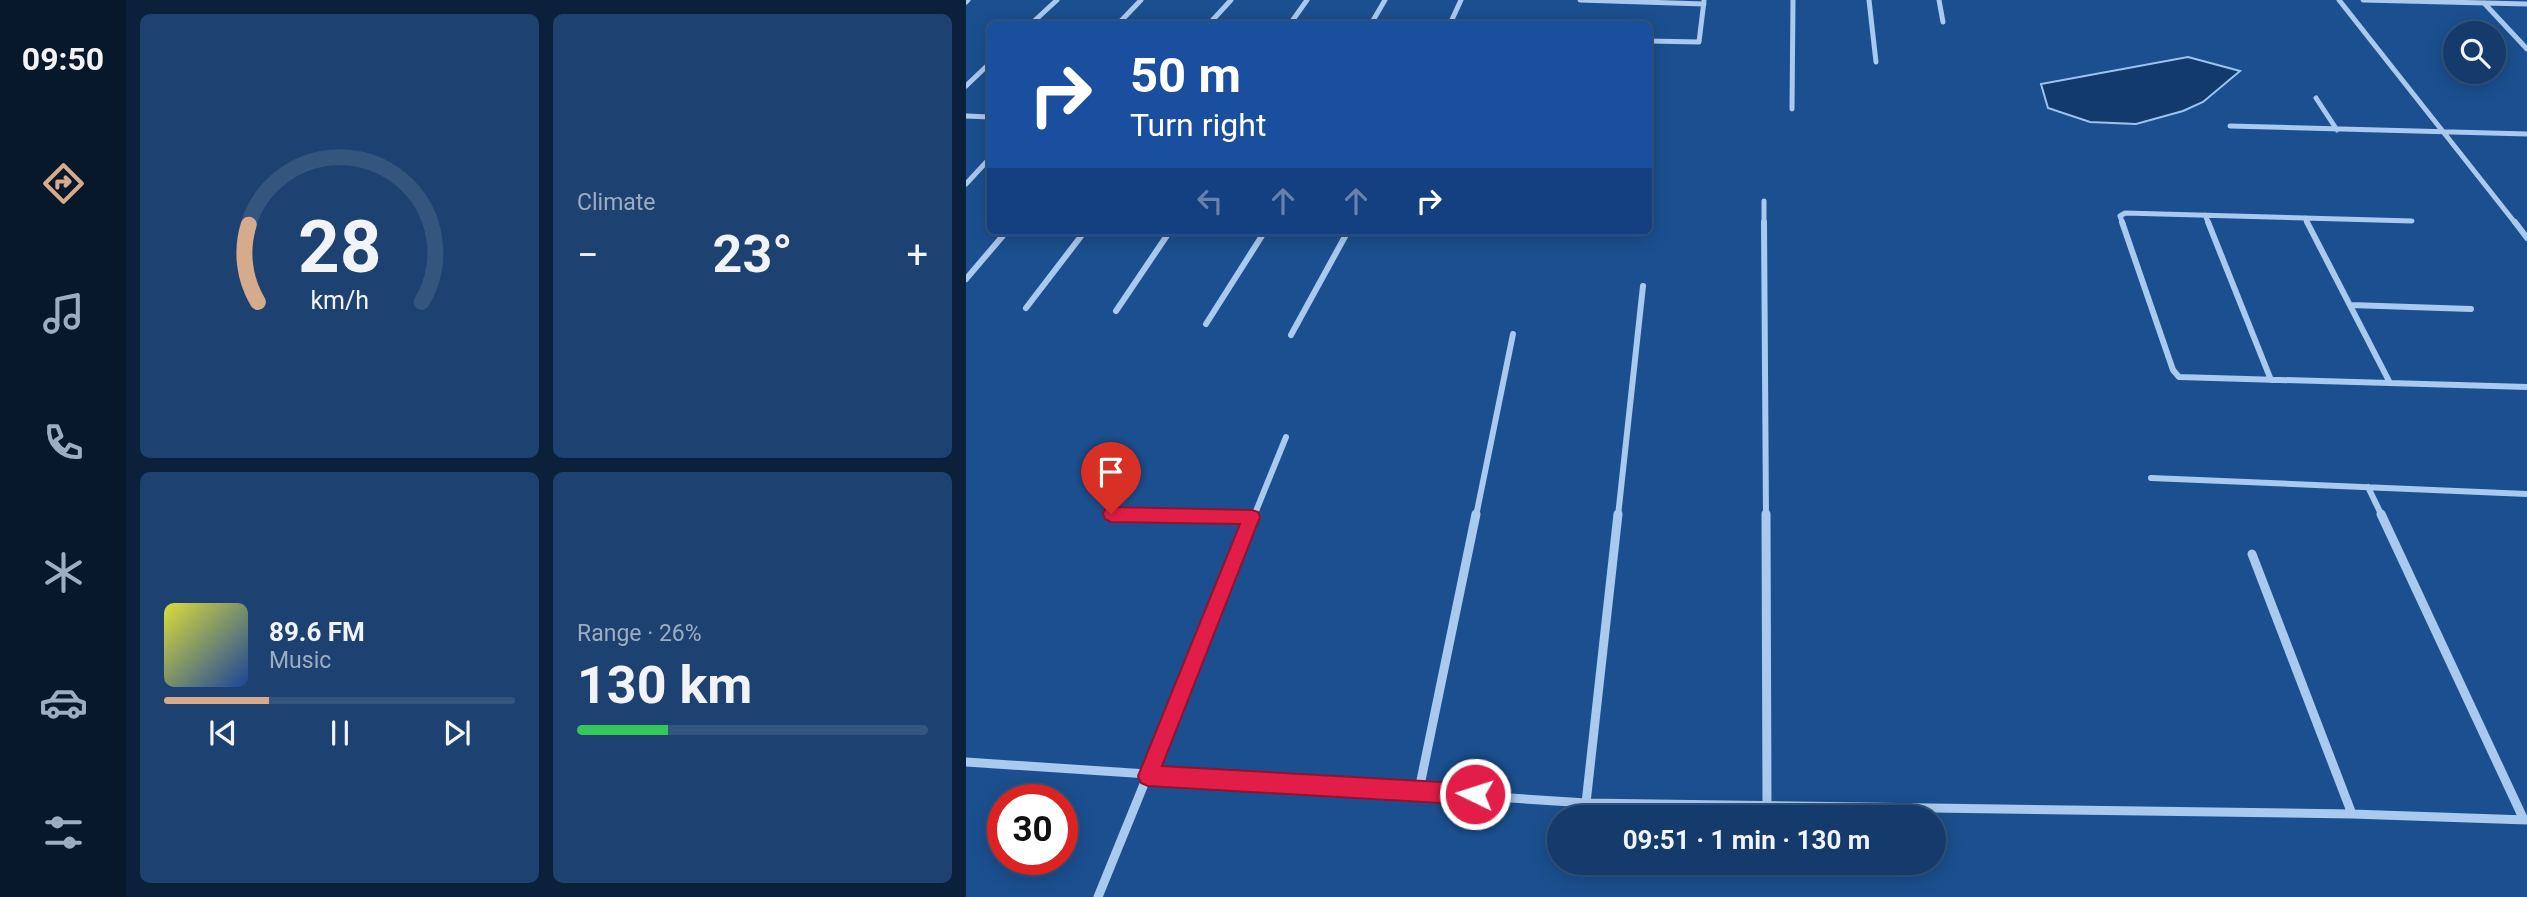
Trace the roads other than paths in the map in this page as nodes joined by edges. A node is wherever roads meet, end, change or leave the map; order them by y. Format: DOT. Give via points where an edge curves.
graph roads {
  1 [pos="1057,0"];
  2 [pos="1141,0"];
  3 [pos="1231,0"];
  4 [pos="1307,0"];
  5 [pos="1385,0"];
  6 [pos="1461,0"];
  7 [pos="1580,0"];
  8 [pos="1793,0"];
  9 [pos="1869,0"];
  10 [pos="1939,0"];
  11 [pos="2339,0"];
  12 [pos="2364,0"];
  13 [pos="1704,2"];
  14 [pos="2484,3"];
  15 [pos="2527,4"];
  16 [pos="1034,21"];
  17 [pos="1121,21"];
  18 [pos="1212,21"];
  19 [pos="1292,21"];
  20 [pos="1373,21"];
  21 [pos="1451,21"];
  22 [pos="1943,22"];
  23 [pos="1652,41"];
  24 [pos="2527,49"];
  25 [pos="1876,62"];
  26 [pos="987,66"];
  27 [pos="966,86"];
  28 [pos="2316,98"];
  29 [pos="1792,109"];
  30 [pos="966,116"];
  31 [pos="987,117"];
  32 [pos="2230,126"];
  33 [pos="2337,130"];
  34 [pos="2446,132"];
  35 [pos="2527,134"];
  36 [pos="987,161"];
  37 [pos="966,184"];
  38 [pos="1764,201"];
  39 [pos="2206,215"];
  40 [pos="2305,218"];
  41 [pos="2412,221"];
  42 [pos="1004,235"];
  43 [pos="1082,235"];
  44 [pos="1167,235"];
  45 [pos="1262,235"];
  46 [pos="1346,235"];
  47 [pos="2527,238"];
  48 [pos="966,279"];
  49 [pos="1643,286"];
  50 [pos="2350,304"];
  51 [pos="1026,309"];
  52 [pos="2471,309"];
  53 [pos="1116,311"];
  54 [pos="1206,324"];
  55 [pos="1513,334"];
  56 [pos="1291,335"];
  57 [pos="2271,380"];
  58 [pos="2390,383"];
  59 [pos="2527,387"];
  60 [pos="1286,437"];
  61 [pos="2151,478"];
  62 [pos="2368,487"];
  63 [pos="2527,494"];
  64 [pos="1111,514"];
  65 [pos="1252,517"];
  66 [pos="2252,554"];
  67 [pos="966,762"];
  68 [pos="1148,776"];
  69 [pos="1419,790"];
  70 [pos="1586,803"];
  71 [pos="1707,805"];
  72 [pos="1767,805"];
  73 [pos="1946,808"];
  74 [pos="2352,814"];
  75 [pos="2526,820"];
  76 [pos="1098,897"];
  1 -- 16 [label="street"];
  2 -- 17 [label="street"];
  3 -- 18 [label="street"];
  4 -- 19 [label="street"];
  5 -- 20 [label="street"];
  6 -- 21 [label="street"];
  7 -- 13 [label="street"];
  8 -- 29 [label="street"];
  9 -- 25 [label="street"];
  10 -- 22 [label="street"];
  11 -- 34 [label="street"];
  12 -- 14 [label="street"];
  13 -- 23 [label="street" via="1699,41"];
  14 -- 15 [label="street"];
  14 -- 24 [label="street"];
  26 -- 27 [label="street"];
  28 -- 33 [label="street"];
  30 -- 31 [label="street"];
  32 -- 33 [label="street"];
  33 -- 34 [label="street"];
  34 -- 35 [label="street"];
  34 -- 47 [label="street"];
  36 -- 37 [label="street"];
  38 -- 72 [label="street"];
  39 -- 40 [label="street"];
  39 -- 57 [label="street"];
  39 -- 57 [label="street" via="2120,216 2173,370 2188,378"];
  40 -- 41 [label="street"];
  40 -- 50 [label="street"];
  42 -- 48 [label="street"];
  43 -- 51 [label="street"];
  44 -- 53 [label="street"];
  45 -- 54 [label="street"];
  46 -- 56 [label="street"];
  49 -- 70 [label="street"];
  50 -- 52 [label="street"];
  50 -- 58 [label="street"];
  55 -- 69 [label="street"];
  57 -- 58 [label="street"];
  58 -- 59 [label="street"];
  60 -- 65 [label="street"];
  61 -- 62 [label="street"];
  62 -- 63 [label="street"];
  62 -- 75 [label="street"];
  64 -- 65 [label="street"];
  65 -- 68 [label="street"];
  66 -- 74 [label="street"];
  67 -- 68 [label="street"];
  68 -- 69 [label="street"];
  68 -- 76 [label="street"];
  69 -- 70 [label="street"];
  70 -- 71 [label="street"];
  73 -- 74 [label="street"];
  74 -- 75 [label="street"];
}
